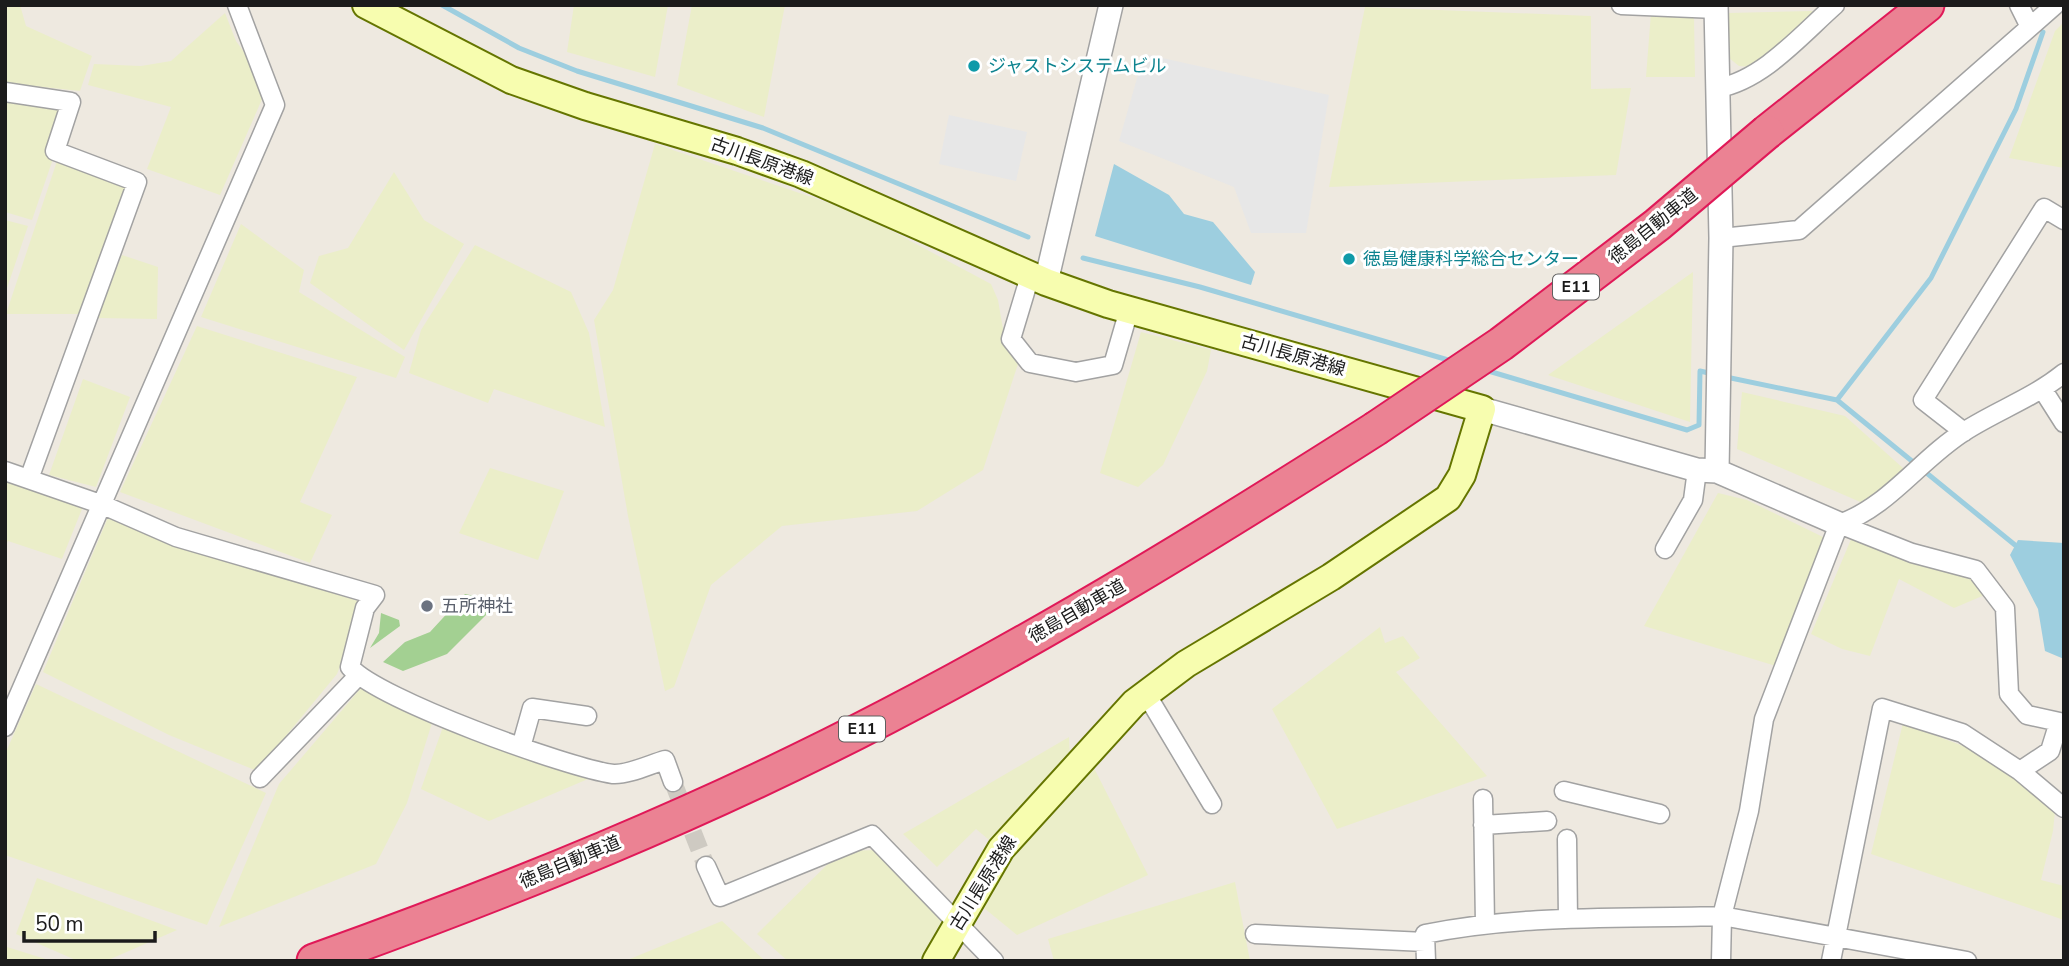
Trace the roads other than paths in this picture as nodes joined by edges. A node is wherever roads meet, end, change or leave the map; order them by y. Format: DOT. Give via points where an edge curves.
graph roads {
  1 [pos="237,5"];
  2 [pos="366,5"];
  3 [pos="1111,5"];
  4 [pos="1620,5"];
  5 [pos="1835,5"];
  6 [pos="1907,5"];
  7 [pos="1927,5"];
  8 [pos="2018,5"];
  9 [pos="2055,5"];
  10 [pos="1716,7"];
  11 [pos="2031,27"];
  12 [pos="1718,88"];
  13 [pos="5,92"];
  14 [pos="1767,132"];
  15 [pos="2064,220"];
  16 [pos="1721,238"];
  17 [pos="1038,279"];
  18 [pos="1129,310"];
  19 [pos="2064,373"];
  20 [pos="2043,390"];
  21 [pos="1482,409"];
  22 [pos="2064,423"];
  23 [pos="1964,432"];
  24 [pos="5,471"];
  25 [pos="1707,471"];
  26 [pos="29,479"];
  27 [pos="103,505"];
  28 [pos="1839,524"];
  29 [pos="1665,549"];
  30 [pos="358,676"];
  31 [pos="1145,692"];
  32 [pos="587,716"];
  33 [pos="2062,723"];
  34 [pos="5,727"];
  35 [pos="521,747"];
  36 [pos="2020,771"];
  37 [pos="260,778"];
  38 [pos="673,782"];
  39 [pos="1564,791"];
  40 [pos="1483,799"];
  41 [pos="1212,804"];
  42 [pos="2064,808"];
  43 [pos="1660,814"];
  44 [pos="1547,821"];
  45 [pos="1483,825"];
  46 [pos="1567,839"];
  47 [pos="706,866"];
  48 [pos="1722,916"];
  49 [pos="1568,919"];
  50 [pos="958,920"];
  51 [pos="1485,924"];
  52 [pos="1255,934"];
  53 [pos="1836,937"];
  54 [pos="1425,942"];
  55 [pos="314,961"];
  56 [pos="936,961"];
  57 [pos="994,961"];
  58 [pos="1426,961"];
  59 [pos="1721,961"];
  60 [pos="1831,961"];
  61 [pos="1967,961"];
  1 -- 27 [label="street" via="275,105"];
  2 -- 17 [label="main road, 古川長原港線" via="511,79 801,174"];
  3 -- 17 [label="street"];
  4 -- 10 [label="street"];
  5 -- 12 [label="street" via="1752,74 1737,84"];
  6 -- 14 [label="highway, 徳島自動車道 / E11"];
  7 -- 14 [label="highway, 徳島自動車道 / E11"];
  8 -- 11 [label="street"];
  9 -- 11 [label="street"];
  10 -- 12 [label="street"];
  11 -- 16 [label="street" via="1799,230"];
  12 -- 16 [label="street"];
  13 -- 26 [label="street" via="71,102 55,151 137,182"];
  14 -- 55 [label="highway, 徳島自動車道 / E11, bridge" via="1657,225 1501,344 1207,536 1056,624 885,718 728,795 569,864"];
  15 -- 23 [label="street" via="2044,208 1923,400"];
  16 -- 25 [label="street" via="1718,376"];
  17 -- 18 [label="main road, 古川長原港線"];
  17 -- 18 [label="street" via="1011,339 1030,363 1076,372 1113,365"];
  18 -- 21 [label="main road, 古川長原港線"];
  19 -- 20 [label="street"];
  20 -- 22 [label="street"];
  20 -- 23 [label="street"];
  21 -- 25 [label="street"];
  21 -- 31 [label="main road, 古川長原港線" via="1462,475 1448,498 1331,578"];
  23 -- 28 [label="street" via="1861,517"];
  24 -- 26 [label="street"];
  25 -- 28 [label="street"];
  25 -- 29 [label="street"];
  26 -- 27 [label="street"];
  27 -- 30 [label="street" via="176,537 375,595 365,608 350,667"];
  27 -- 34 [label="street"];
  28 -- 33 [label="street" via="1912,553 1976,570 2005,608 2009,694 2027,715"];
  28 -- 48 [label="street" via="1764,719 1749,811"];
  30 -- 35 [label="street"];
  30 -- 37 [label="street"];
  31 -- 41 [label="street"];
  31 -- 50 [label="main road, 古川長原港線" via="1022,822"];
  32 -- 35 [label="street" via="532,708"];
  33 -- 36 [label="street" via="2050,751"];
  35 -- 38 [label="street" via="617,774 665,760"];
  36 -- 42 [label="street"];
  36 -- 53 [label="street" via="1962,733 1882,708"];
  39 -- 43 [label="street"];
  40 -- 45 [label="street"];
  44 -- 45 [label="street"];
  45 -- 51 [label="street"];
  46 -- 49 [label="street"];
  47 -- 50 [label="street" via="720,897 872,835"];
  48 -- 49 [label="street"];
  48 -- 53 [label="street"];
  48 -- 59 [label="street"];
  49 -- 51 [label="street"];
  50 -- 56 [label="main road, 古川長原港線"];
  50 -- 57 [label="street"];
  51 -- 54 [label="street" via="1425,934"];
  52 -- 54 [label="street"];
  53 -- 60 [label="street"];
  53 -- 61 [label="street"];
  54 -- 58 [label="street"];
}
